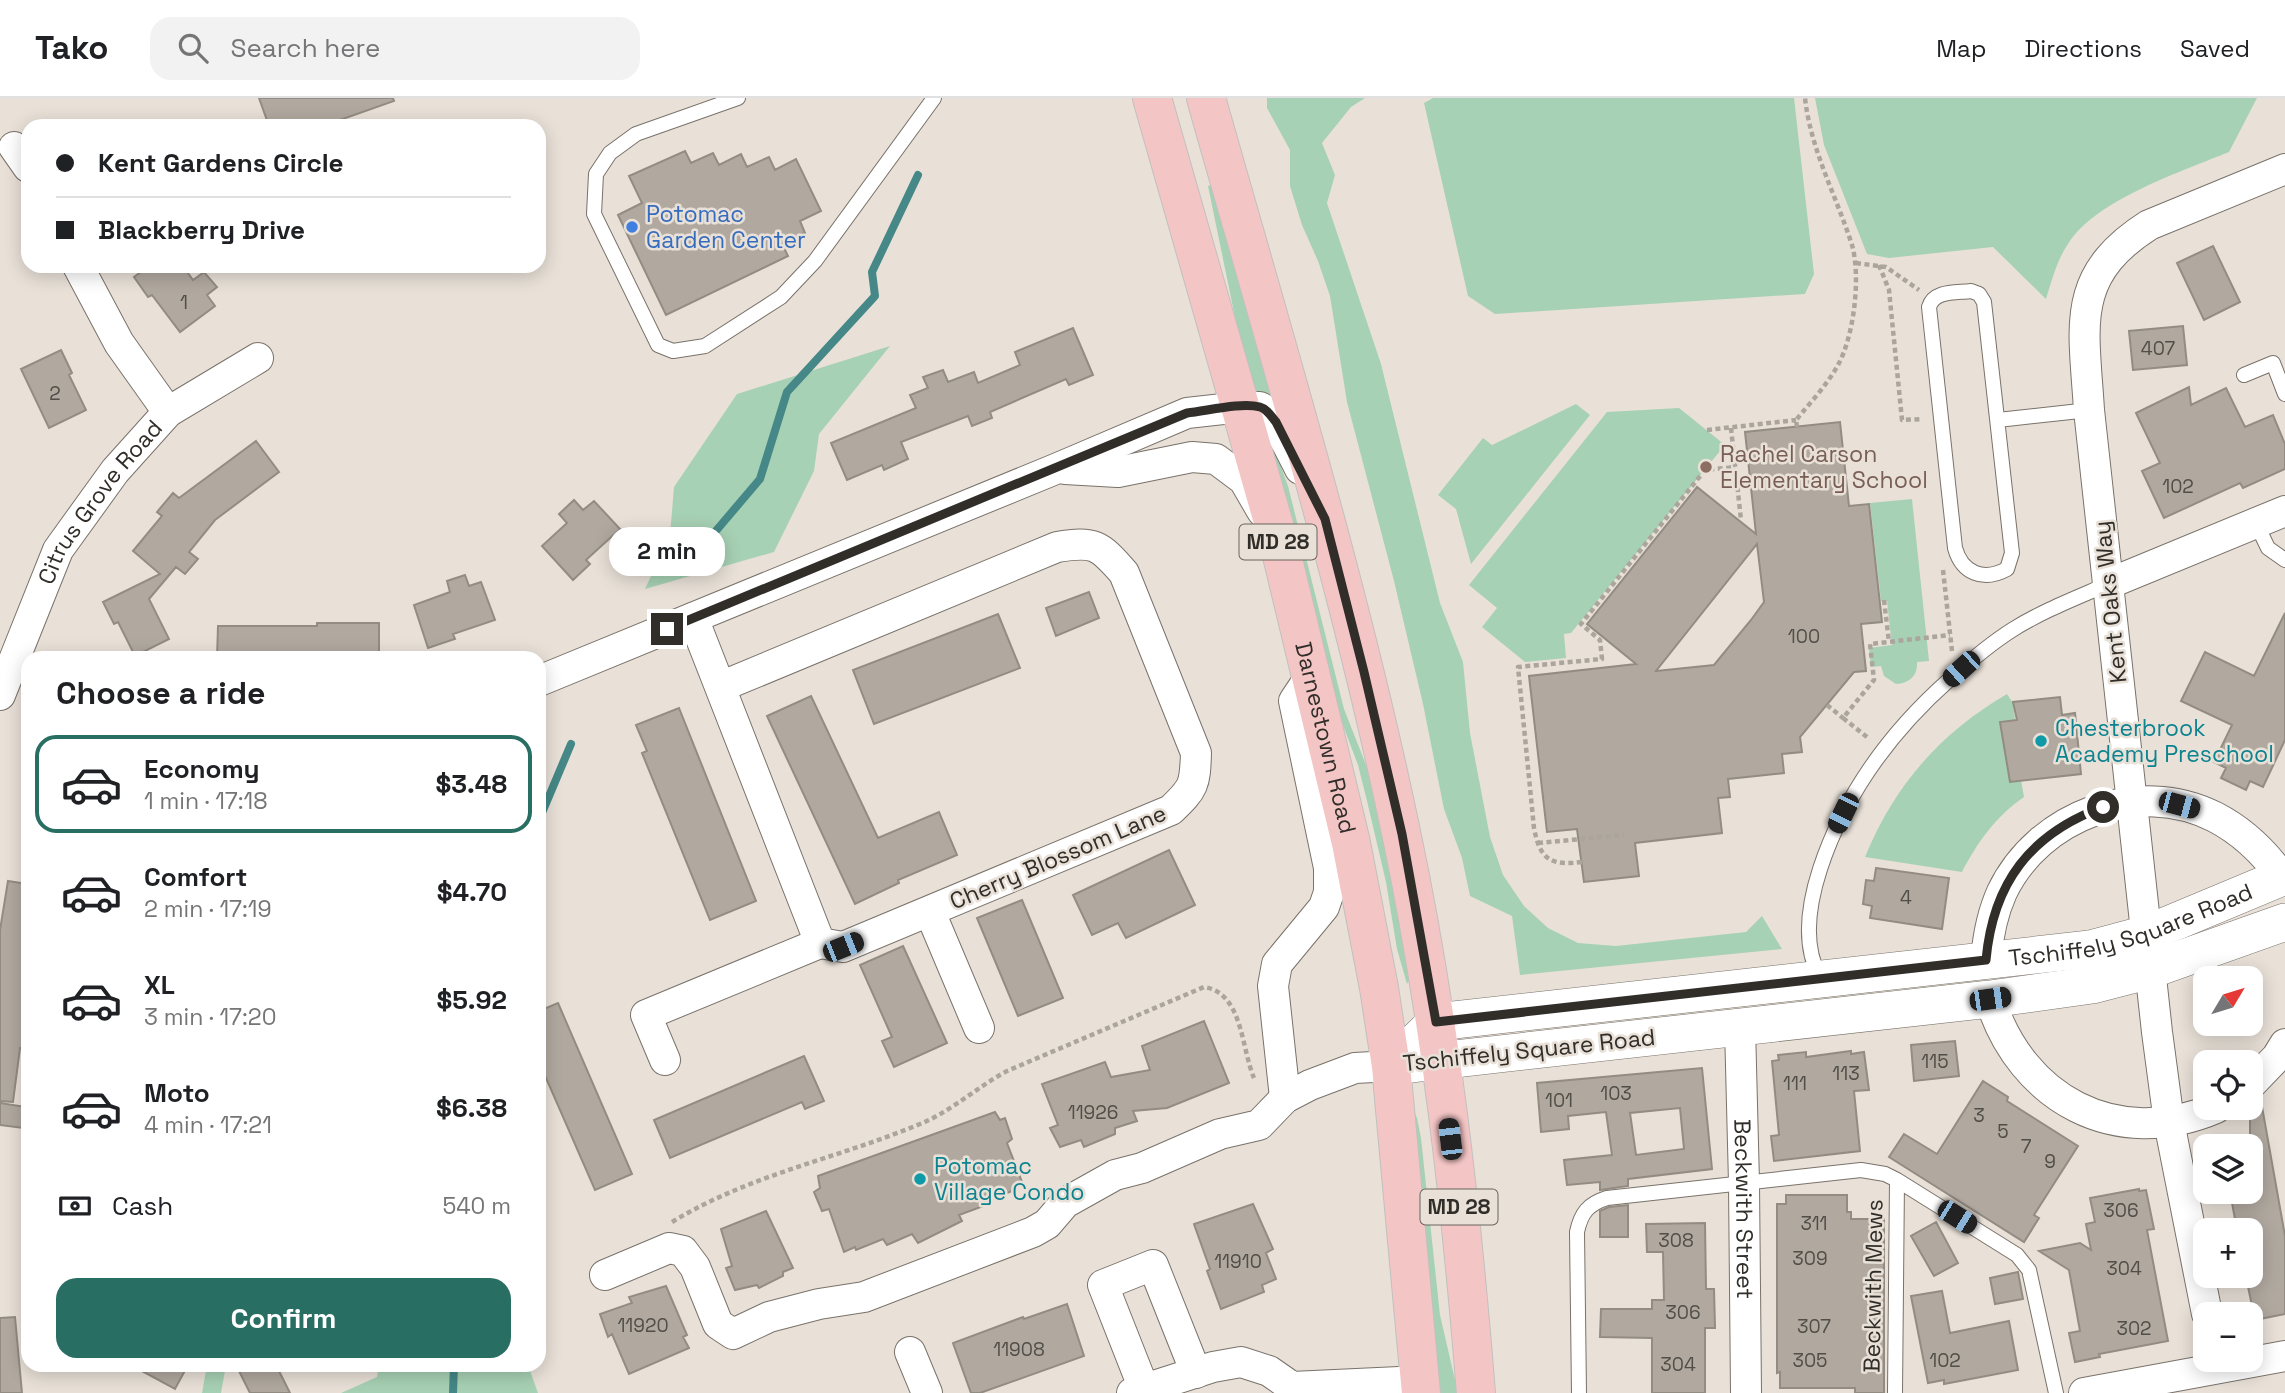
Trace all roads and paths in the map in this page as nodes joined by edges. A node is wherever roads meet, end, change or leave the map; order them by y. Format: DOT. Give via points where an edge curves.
graph roads {
  1 [pos="738,98"];
  2 [pos="934,98"];
  3 [pos="1152,98"];
  4 [pos="1178,98"];
  5 [pos="1206,98"];
  6 [pos="1805,98"];
  7 [pos="2285,169"];
  8 [pos="1195,244"];
  9 [pos="1856,262"];
  10 [pos="1879,265"];
  11 [pos="82,273"];
  12 [pos="1931,299"];
  13 [pos="258,358"];
  14 [pos="2244,375"];
  15 [pos="2285,394"];
  16 [pos="1241,407"];
  17 [pos="2089,410"];
  18 [pos="168,412"];
  19 [pos="1998,420"];
  20 [pos="1924,424"];
  21 [pos="1731,428"];
  22 [pos="1706,430"];
  23 [pos="1735,467"];
  24 [pos="1058,468"];
  25 [pos="2285,511"];
  26 [pos="1325,519"];
  27 [pos="1741,520"];
  28 [pos="2256,523"];
  29 [pos="1278,539"];
  30 [pos="2285,560"];
  31 [pos="1942,565"];
  32 [pos="2108,584"];
  33 [pos="1884,600"];
  34 [pos="693,618"];
  35 [pos="1950,635"];
  36 [pos="1889,642"];
  37 [pos="22,651"];
  38 [pos="21,654"];
  39 [pos="1953,659"];
  40 [pos="1312,674"];
  41 [pos="546,678"];
  42 [pos="720,687"];
  43 [pos="7,693"];
  44 [pos="1827,705"];
  45 [pos="1843,718"];
  46 [pos="1867,737"];
  47 [pos="2132,802"];
  48 [pos="1624,835"];
  49 [pos="1537,844"];
  50 [pos="1582,862"];
  51 [pos="2284,877"];
  52 [pos="930,912"];
  53 [pos="2285,922"];
  54 [pos="2147,933"];
  55 [pos="820,943"];
  56 [pos="1986,960"];
  57 [pos="2150,970"];
  58 [pos="1831,997"];
  59 [pos="1990,999"];
  60 [pos="1436,1022"];
  61 [pos="1740,1027"];
  62 [pos="979,1028"];
  63 [pos="2285,1044"];
  64 [pos="665,1060"];
  65 [pos="1440,1060"];
  66 [pos="1391,1066"];
  67 [pos="2263,1072"];
  68 [pos="1285,1098"];
  69 [pos="2193,1116"];
  70 [pos="2169,1122"];
  71 [pos="1897,1180"];
  72 [pos="1744,1183"];
  73 [pos="661,1228"];
  74 [pos="605,1275"];
  75 [pos="2205,1302"];
  76 [pos="910,1352"];
  77 [pos="2285,1356"];
  78 [pos="1196,1373"];
  79 [pos="2218,1374"];
  80 [pos="1421,1387"];
  81 [pos="1290,1390"];
  82 [pos="1138,1391"];
  83 [pos="927,1393"];
  84 [pos="1476,1393"];
  85 [pos="1579,1393"];
  86 [pos="1745,1393"];
  87 [pos="1895,1393"];
  88 [pos="2056,1393"];
  89 [pos="2084,1393"];
  1 -- 2 [label="lane" via="636,134 610,153 596,174 594,214 658,345 673,351 705,346 781,297 815,261"];
  3 -- 8 [label="main road, Darnestown Road / MD 28"];
  4 -- 8 [label="main road" via="1200,183"];
  5 -- 26 [label="main road, MD 28"];
  6 -- 9 [label="path" via="1816,150"];
  7 -- 17 [label="street, Kent Oaks Way" via="2149,225 2110,255 2093,282 2086,310"];
  8 -- 16 [label="main road, Darnestown Road / MD 28"];
  9 -- 10 [label="path"];
  9 -- 21 [label="path" via="1845,349 1831,377 1796,424"];
  10 -- 12 [label="path"];
  10 -- 20 [label="path" via="1889,290 1902,420 1920,418"];
  11 -- 18 [label="street" via="119,343"];
  12 -- 19 [label="lane" via="1971,291 1982,298"];
  12 -- 19 [label="lane" via="1955,548 1960,562 1975,574 2002,572 2012,559"];
  13 -- 18 [label="street, Citrus Grove Road"];
  14 -- 15 [label="lane" via="2273,363"];
  16 -- 24 [label="street" via="1187,413"];
  16 -- 26 [label="street" via="1260,407 1269,413"];
  16 -- 29 [label="main road, Darnestown Road / MD 28"];
  17 -- 19 [label="lane"];
  17 -- 32 [label="street, Kent Oaks Way"];
  18 -- 37 [label="street, Citrus Grove Road" via="114,471 58,550"];
  21 -- 22 [label="path"];
  21 -- 23 [label="path"];
  23 -- 27 [label="path"];
  23 -- 49 [label="path" via="1705,470 1581,625 1600,640 1602,659 1518,667"];
  24 -- 29 [label="street" via="1118,472 1192,457 1216,459 1244,480"];
  24 -- 34 [label="street"];
  25 -- 28 [label="street"];
  26 -- 60 [label="main road, MD 28" via="1402,834"];
  28 -- 30 [label="lane" via="2268,548"];
  28 -- 32 [label="street"];
  29 -- 40 [label="main road, Darnestown Road / MD 28"];
  31 -- 35 [label="path"];
  32 -- 47 [label="street, Kent Oaks Way"];
  32 -- 58 [label="lane" via="2032,618 1994,642 1920,708 1880,752 1850,798 1832,838 1811,908 1811,961"];
  33 -- 36 [label="path"];
  34 -- 41 [label="street"];
  34 -- 42 [label="street"];
  35 -- 36 [label="path"];
  35 -- 39 [label="path"];
  36 -- 45 [label="path" via="1870,644 1874,680"];
  38 -- 43 [label="street, Citrus Grove Road"];
  40 -- 66 [label="main road, Darnestown Road / MD 28" via="1351,843"];
  40 -- 68 [label="street" via="1294,701 1329,868 1329,892 1324,907 1277,964 1273,986"];
  42 -- 52 [label="street, Cherry Blossom Lane" via="1057,547 1084,543 1105,552 1124,573 1196,753 1191,791 1171,810"];
  42 -- 55 [label="street"];
  44 -- 45 [label="path"];
  45 -- 46 [label="path"];
  47 -- 51 [label="street" via="2179,805 2213,816 2250,840"];
  47 -- 54 [label="street, Kent Oaks Way"];
  47 -- 56 [label="street" via="2081,815 2027,855 1998,903"];
  48 -- 49 [label="path"];
  49 -- 50 [label="path" via="1556,863"];
  51 -- 54 [label="street, Tschiffely Square Road"];
  52 -- 55 [label="street, Cherry Blossom Lane" via="843,947"];
  52 -- 62 [label="street"];
  53 -- 57 [label="street, Tschiffely Square Road"];
  54 -- 56 [label="street, Tschiffely Square Road" via="2090,949"];
  54 -- 57 [label="street, Kent Oaks Way"];
  55 -- 64 [label="street" via="646,1015"];
  56 -- 58 [label="street, Tschiffely Square Road"];
  57 -- 59 [label="street, Tschiffely Square Road" via="2092,985"];
  57 -- 70 [label="street, Kent Oaks Way"];
  58 -- 59 [label="street, Tschiffely Square Road"];
  58 -- 60 [label="street, Tschiffely Square Road"];
  58 -- 61 [label="street, Tschiffely Square Road"];
  59 -- 70 [label="street" via="2007,1041 2053,1093 2116,1121"];
  60 -- 65 [label="main road, MD 28"];
  60 -- 66 [label="street, Tschiffely Square Road"];
  61 -- 65 [label="street, Tschiffely Square Road"];
  61 -- 72 [label="street, Beckwith Street"];
  63 -- 67 [label="street"];
  65 -- 66 [label="street, Tschiffely Square Road"];
  65 -- 84 [label="main road, MD 28"];
  66 -- 68 [label="street" via="1355,1068"];
  66 -- 80 [label="main road, Darnestown Road / MD 28"];
  68 -- 73 [label="path" via="1261,1090 1233,1007 1214,989 1204,987 1007,1070 920,1124 761,1178 706,1201"];
  68 -- 74 [label="street" via="1259,1125 1220,1134 1115,1175 1065,1203 1033,1233 864,1297 769,1317 733,1334 718,1324 695,1267 683,1251 669,1248"];
  69 -- 70 [label="street"];
  70 -- 75 [label="street, Kent Oaks Way"];
  71 -- 72 [label="lane, Beckwith Mews" via="1861,1170"];
  71 -- 87 [label="lane, Beckwith Mews"];
  71 -- 88 [label="lane, Beckwith Mews" via="2024,1262"];
  72 -- 85 [label="lane, Beckwith Mews" via="1607,1198 1584,1212 1577,1232"];
  72 -- 86 [label="street, Beckwith Street"];
  76 -- 83 [label="street"];
  77 -- 79 [label="street"];
  78 -- 81 [label="street" via="1241,1362 1269,1371"];
  78 -- 82 [label="street"];
  78 -- 82 [label="street" via="1153,1265 1102,1285"];
  79 -- 89 [label="street"];
  80 -- 81 [label="street"];
}
